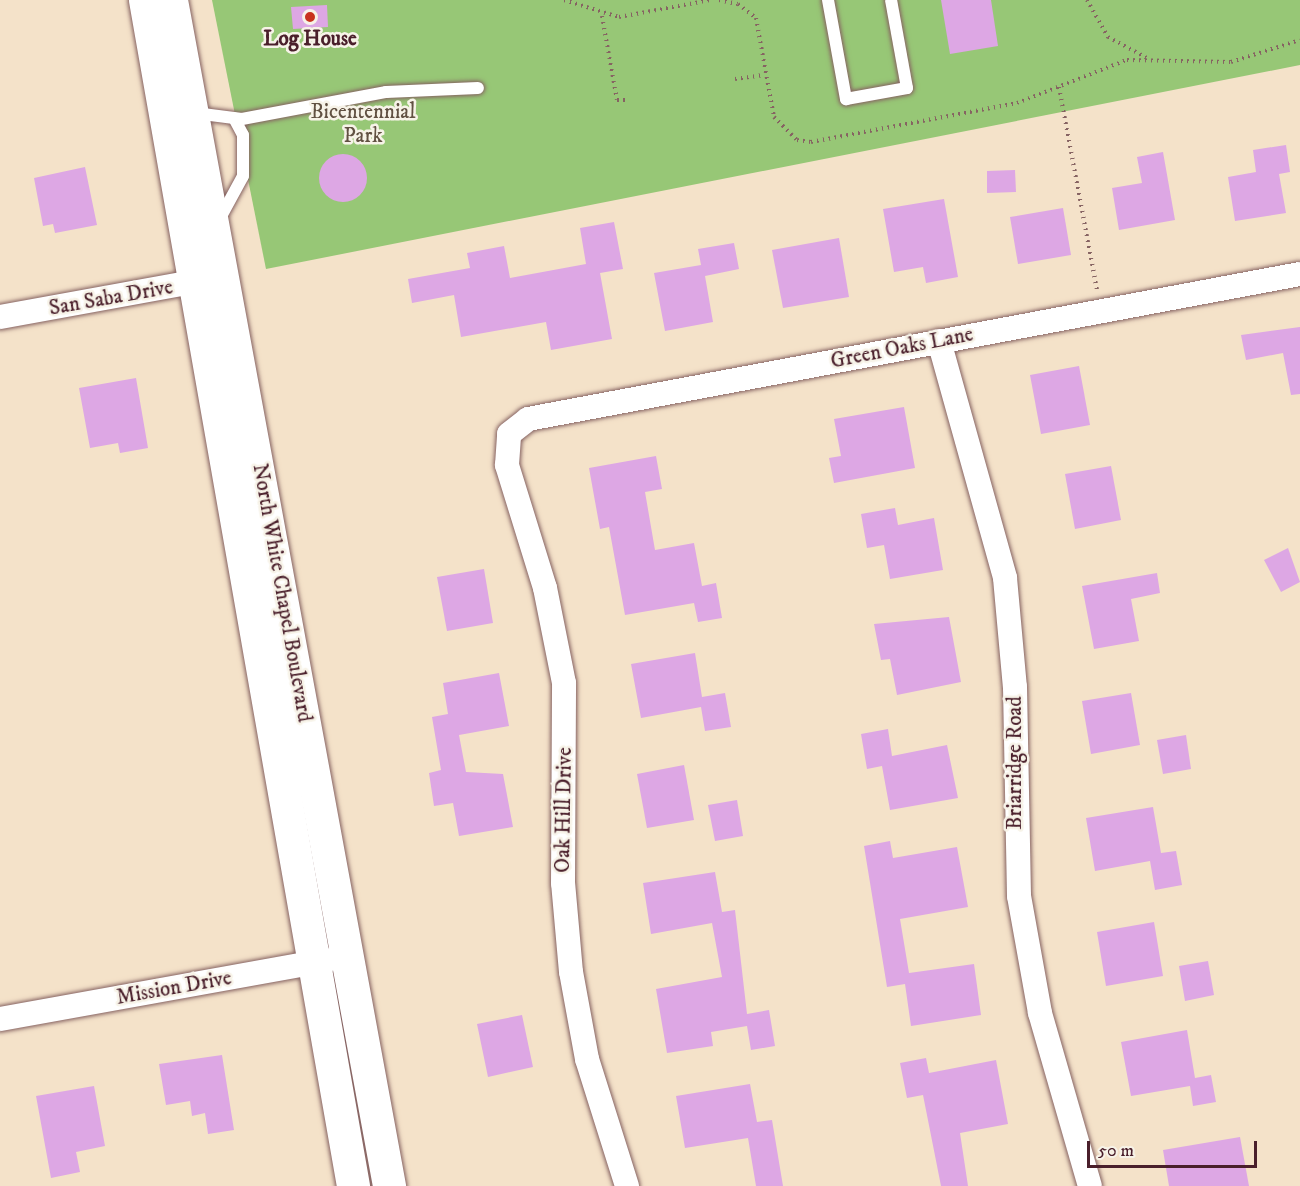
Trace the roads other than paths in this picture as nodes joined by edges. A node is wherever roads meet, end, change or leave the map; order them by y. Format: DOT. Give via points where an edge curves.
graph roads {
  1 [pos="145,0"];
  2 [pos="171,0"];
  3 [pos="828,0"];
  4 [pos="891,0"];
  5 [pos="478,88"];
  6 [pos="191,113"];
  7 [pos="234,118"];
  8 [pos="212,231"];
  9 [pos="1300,274"];
  10 [pos="209,279"];
  11 [pos="0,317"];
  12 [pos="939,341"];
  13 [pos="509,434"];
  14 [pos="347,956"];
  15 [pos="314,963"];
  16 [pos="0,1019"];
  17 [pos="353,1186"];
  18 [pos="389,1186"];
  19 [pos="627,1186"];
  20 [pos="1090,1186"];
  1 -- 10 [label="main road, North White Chapel Boulevard"];
  2 -- 6 [label="main road, North White Chapel Boulevard"];
  3 -- 4 [label="lane" via="846,99 907,88"];
  5 -- 7 [label="lane" via="386,92"];
  6 -- 7 [label="lane"];
  6 -- 8 [label="main road, North White Chapel Boulevard"];
  7 -- 8 [label="lane" via="243,135 243,176"];
  8 -- 10 [label="main road, North White Chapel Boulevard"];
  9 -- 12 [label="street, Green Oaks Lane"];
  10 -- 11 [label="street, San Saba Drive"];
  10 -- 14 [label="main road, North White Chapel Boulevard"];
  10 -- 15 [label="main road, North White Chapel Boulevard"];
  12 -- 13 [label="street, Green Oaks Lane" via="528,419"];
  12 -- 20 [label="street, Briarridge Road" via="1005,578 1015,687 1019,896 1040,1013"];
  13 -- 19 [label="street, Oak Hill Drive" via="507,465 545,588 564,683 563,883 571,972 587,1059"];
  14 -- 15 [label="street, Mission Drive"];
  14 -- 18 [label="main road, North White Chapel Boulevard"];
  15 -- 16 [label="street, Mission Drive"];
  15 -- 17 [label="main road, North White Chapel Boulevard"];
}
